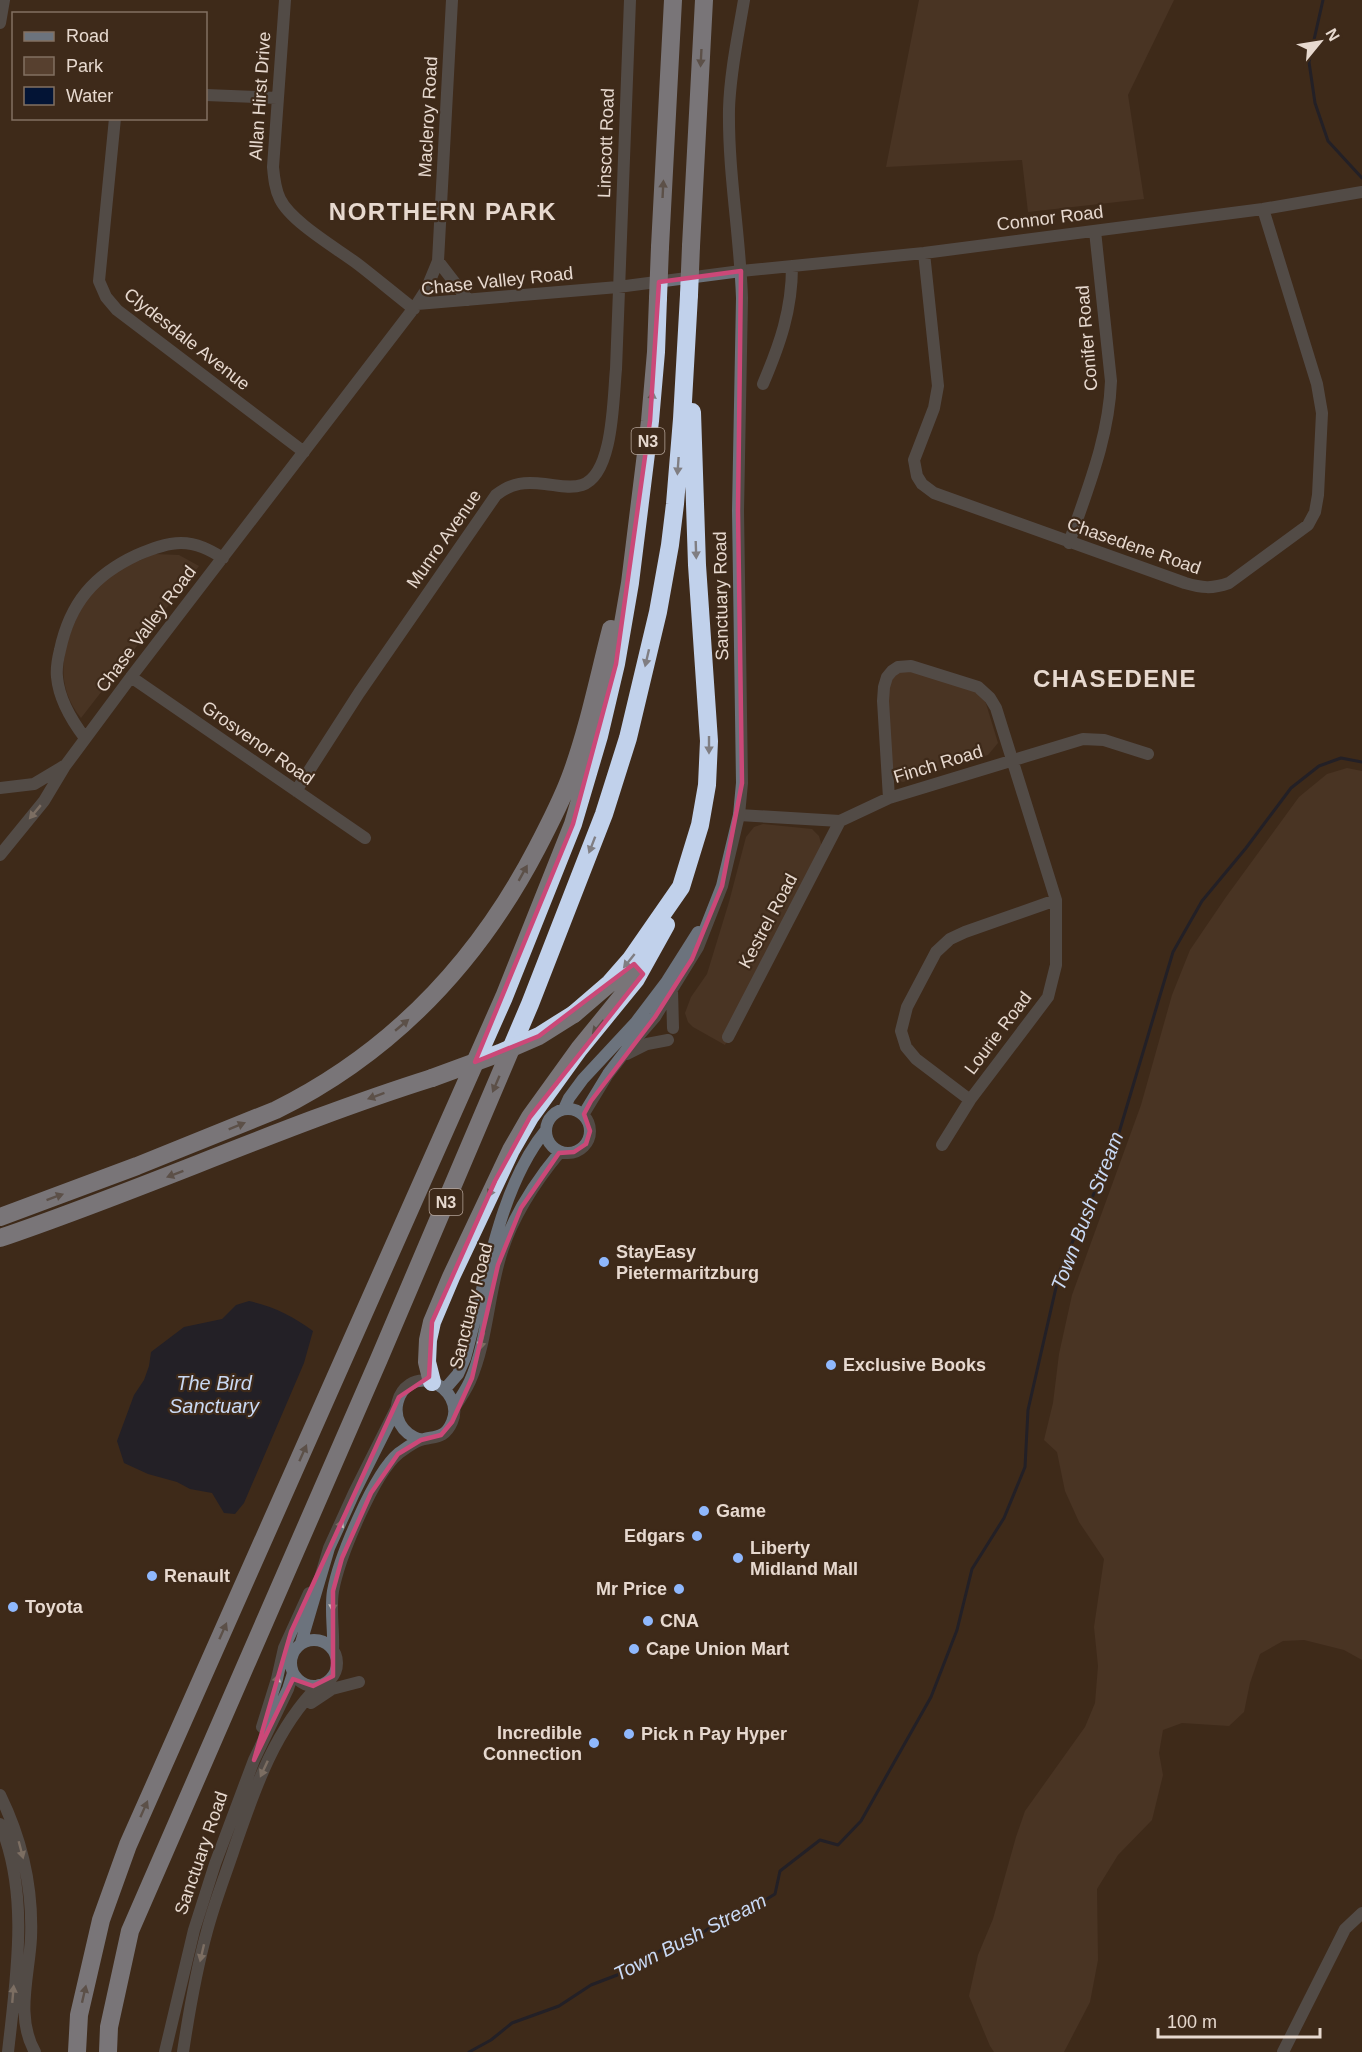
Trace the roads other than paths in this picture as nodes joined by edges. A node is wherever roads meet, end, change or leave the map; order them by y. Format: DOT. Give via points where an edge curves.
graph roads {
  1 [pos="4,0"];
  2 [pos="285,0"];
  3 [pos="452,0"];
  4 [pos="630,0"];
  5 [pos="673,0"];
  6 [pos="704,0"];
  7 [pos="744,0"];
  8 [pos="0,22"];
  9 [pos="207,95"];
  10 [pos="277,98"];
  11 [pos="115,120"];
  12 [pos="1361,193"];
  13 [pos="1263,209"];
  14 [pos="1095,231"];
  15 [pos="924,254"];
  16 [pos="438,261"];
  17 [pos="792,266"];
  18 [pos="741,271"];
  19 [pos="618,287"];
  20 [pos="468,300"];
  21 [pos="415,306"];
  22 [pos="688,324"];
  23 [pos="763,384"];
  24 [pos="304,452"];
  25 [pos="1069,543"];
  26 [pos="224,558"];
  27 [pos="630,583"];
  28 [pos="131,677"];
  29 [pos="86,738"];
  30 [pos="1148,754"];
  31 [pos="1012,761"];
  32 [pos="65,766"];
  33 [pos="0,788"];
  34 [pos="296,791"];
  35 [pos="889,798"];
  36 [pos="739,815"];
  37 [pos="840,821"];
  38 [pos="364,838"];
  39 [pos="0,855"];
  40 [pos="681,887"];
  41 [pos="1056,900"];
  42 [pos="710,916"];
  43 [pos="672,989"];
  44 [pos="673,1028"];
  45 [pos="728,1037"];
  46 [pos="668,1040"];
  47 [pos="623,1055"];
  48 [pos="970,1100"];
  49 [pos="564,1109"];
  50 [pos="583,1115"];
  51 [pos="546,1130"];
  52 [pos="942,1145"];
  53 [pos="560,1152"];
  54 [pos="0,1217"];
  55 [pos="1,1238"];
  56 [pos="438,1386"];
  57 [pos="454,1408"];
  58 [pos="396,1409"];
  59 [pos="421,1440"];
  60 [pos="325,1562"];
  61 [pos="301,1643"];
  62 [pos="333,1650"];
  63 [pos="293,1673"];
  64 [pos="358,1682"];
  65 [pos="319,1685"];
  66 [pos="282,1734"];
  67 [pos="254,1760"];
  68 [pos="0,1795"];
  69 [pos="0,1824"];
  70 [pos="1362,1913"];
  71 [pos="8,2052"];
  72 [pos="35,2052"];
  73 [pos="77,2052"];
  74 [pos="108,2052"];
  75 [pos="165,2052"];
  76 [pos="183,2052"];
  77 [pos="1283,2052"];
  1 -- 8 [label="street"];
  2 -- 10 [label="street, Allan Hirst Drive"];
  3 -- 16 [label="street, Macleroy Road"];
  4 -- 19 [label="street, Linscott Road"];
  27 -- 5 [label="highway, N3, one-way, bridge" via="656,352"];
  6 -- 22 [label="highway, N3, one-way, bridge"];
  7 -- 18 [label="street" via="729,110 732,192"];
  9 -- 10 [label="street"];
  10 -- 21 [label="street, Allan Hirst Drive" via="273,167 280,200 297,219"];
  11 -- 24 [label="street, Clydesdale Avenue" via="99,281 106,297 117,310"];
  12 -- 13 [label="street, Connor Road"];
  13 -- 14 [label="street, Connor Road"];
  13 -- 25 [label="street, Chasedene Road" via="1317,384 1322,413 1318,495 1308,525 1228,583 1204,589"];
  14 -- 15 [label="street, Connor Road"];
  14 -- 25 [label="street, Conifer Road" via="1111,381 1110,406 1095,468"];
  15 -- 17 [label="street, Connor Road"];
  15 -- 25 [label="street, Chasedene Road" via="938,387 914,460 916,476 934,493"];
  16 -- 20 [label="street"];
  16 -- 21 [label="street, Macleroy Road"];
  17 -- 18 [label="street, Connor Road"];
  17 -- 23 [label="street" via="788,315"];
  18 -- 19 [label="street, Chase Valley Road"];
  18 -- 36 [label="street, Sanctuary Road"];
  19 -- 20 [label="street, Chase Valley Road"];
  19 -- 34 [label="street, Munro Avenue" via="610,428 605,455 592,480 579,486 520,482 496,495"];
  20 -- 21 [label="street, Chase Valley Road"];
  21 -- 24 [label="street, Chase Valley Road"];
  22 -- 40 [label="highway, one-way" via="709,749 700,825"];
  22 -- 74 [label="highway, N3, one-way" via="670,545 628,738 604,814 530,1004 130,1931 109,2026"];
  24 -- 26 [label="street, Chase Valley Road"];
  26 -- 28 [label="street, Chase Valley Road"];
  26 -- 29 [label="street" via="193,544 167,544 119,564 84,593 67,623 57,677 67,709"];
  54 -- 27 [label="highway, one-way" via="276,1110 362,1058 414,1015 488,930 547,829 570,779 616,613"];
  73 -- 27 [label="highway, N3, one-way" via="79,2015 101,1920 128,1845 504,997 573,824 604,715"];
  28 -- 29 [label="street, Chase Valley Road"];
  28 -- 34 [label="street, Grosvenor Road"];
  29 -- 32 [label="street, Chase Valley Road"];
  30 -- 31 [label="street, Finch Road" via="1093,739"];
  31 -- 35 [label="street, Finch Road"];
  31 -- 35 [label="street, Lourie Road" via="996,708 978,687 911,666 898,667 887,677 883,701"];
  31 -- 41 [label="street, Lourie Road"];
  32 -- 33 [label="street, Chase Valley Road" via="34,784"];
  32 -- 39 [label="street, Chase Valley Road, one-way" via="44,801"];
  34 -- 38 [label="street, Grosvenor Road"];
  35 -- 37 [label="street, Finch Road"];
  36 -- 37 [label="street, Finch Road"];
  36 -- 42 [label="street, Sanctuary Road" via="722,886"];
  37 -- 45 [label="street, Kestrel Road"];
  40 -- 55 [label="highway, one-way, bridge" via="610,983 574,1014 539,1036"];
  40 -- 56 [label="highway, one-way" via="668,923 636,979 530,1116 511,1150 432,1322 427,1362"];
  41 -- 48 [label="street, Lourie Road" via="1056,964 1048,997"];
  41 -- 48 [label="street" via="951,939 936,952 907,1007 901,1030 906,1047"];
  42 -- 43 [label="street, Sanctuary Road" via="695,953"];
  42 -- 49 [label="street, Sanctuary Road" via="636,1022 583,1079"];
  43 -- 44 [label="street"];
  43 -- 47 [label="street, Sanctuary Road" via="655,1017"];
  46 -- 47 [label="street"];
  47 -- 50 [label="street, Sanctuary Road"];
  48 -- 52 [label="street, Lourie Road"];
  49 -- 50 [label="street"];
  49 -- 51 [label="street" via="552,1116"];
  50 -- 53 [label="street" via="590,1131 586,1144 574,1152"];
  51 -- 53 [label="street" via="550,1143"];
  51 -- 56 [label="street, Sanctuary Road" via="505,1208 465,1358 458,1374"];
  53 -- 57 [label="street, Sanctuary Road, one-way" via="508,1233 472,1378"];
  56 -- 57 [label="street" via="451,1398"];
  56 -- 58 [label="street" via="419,1382 407,1387"];
  57 -- 59 [label="street" via="447,1430 433,1439"];
  58 -- 59 [label="street" via="396,1418 405,1432"];
  60 -- 58 [label="street, one-way"];
  59 -- 62 [label="street, one-way" via="389,1462 342,1558 333,1591"];
  60 -- 61 [label="street"];
  67 -- 60 [label="street, one-way" via="284,1648"];
  61 -- 62 [label="street" via="319,1640"];
  61 -- 63 [label="street" via="292,1653"];
  62 -- 65 [label="street" via="337,1668 330,1679"];
  63 -- 65 [label="street" via="307,1685"];
  63 -- 67 [label="street, Sanctuary Road"];
  64 -- 66 [label="street" via="322,1694"];
  65 -- 66 [label="street, Sanctuary Road"];
  66 -- 76 [label="street, Sanctuary Road, one-way" via="256,1785 207,1931"];
  67 -- 75 [label="street, Sanctuary Road" via="194,1930"];
  68 -- 72 [label="street, one-way" via="12,1819 29,1887 31,1939 24,2016"];
  71 -- 69 [label="street, one-way" via="18,1916 12,1860"];
  70 -- 77 [label="street" via="1345,1929"];
}
